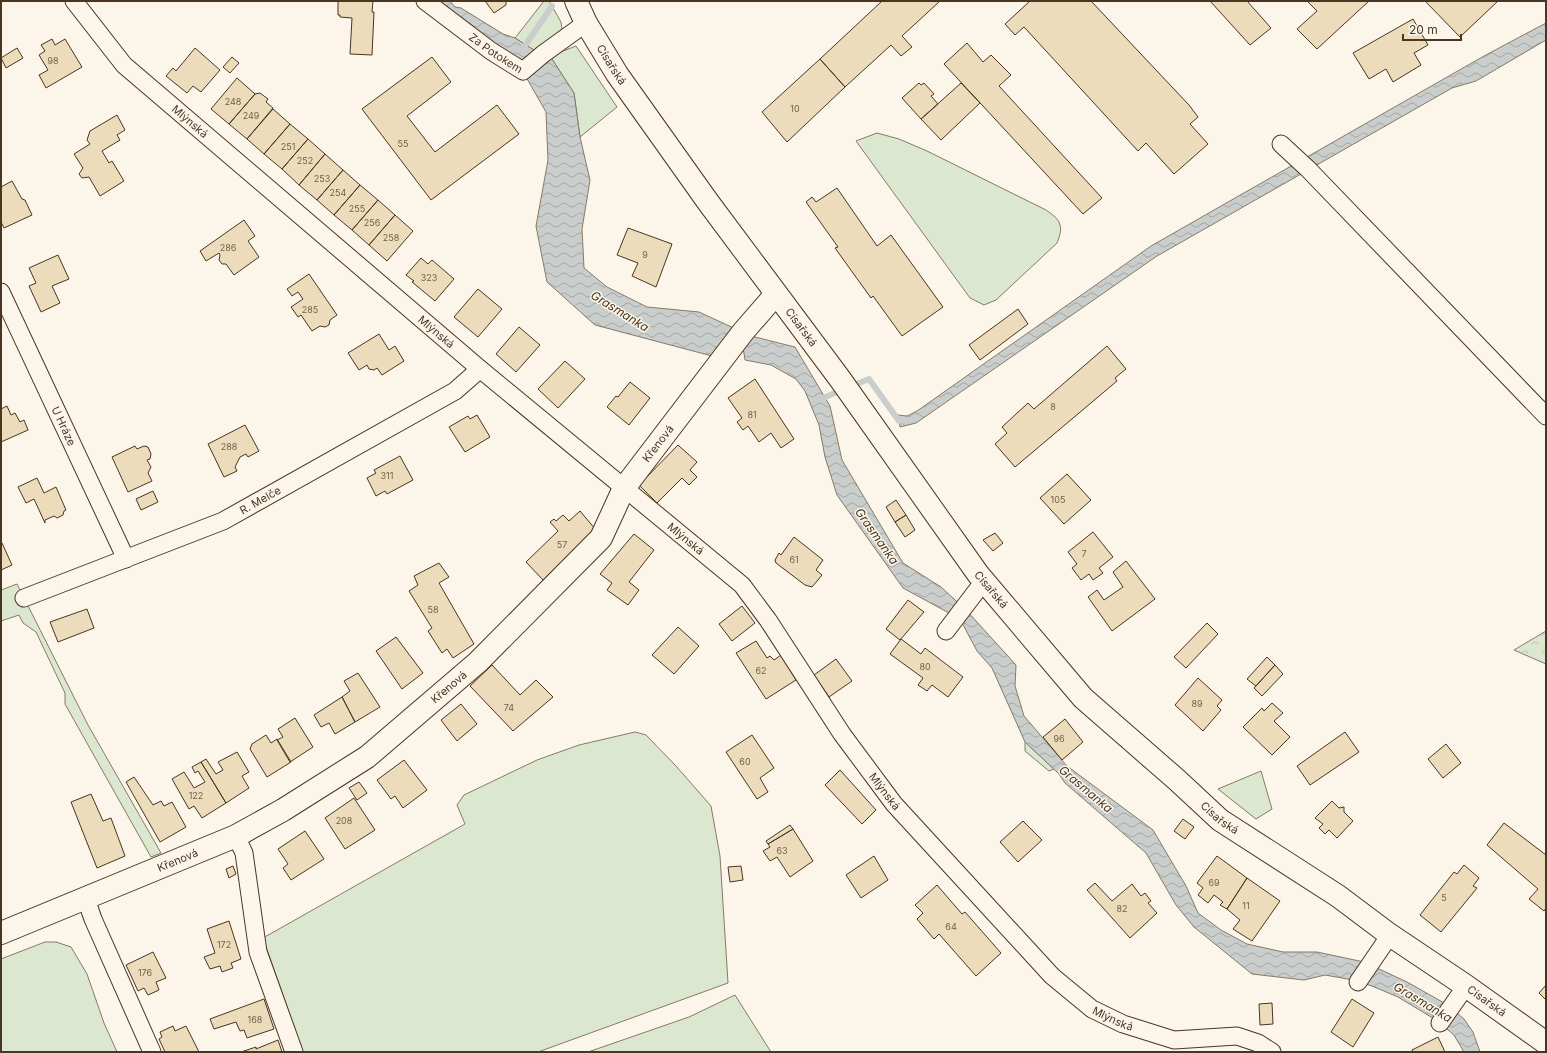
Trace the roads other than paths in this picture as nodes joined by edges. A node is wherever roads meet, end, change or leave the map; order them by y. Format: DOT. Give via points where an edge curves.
graph roads {
  1 [pos="74,1"];
  2 [pos="425,1"];
  3 [pos="576,1"];
  4 [pos="586,23"];
  5 [pos="1281,144"];
  6 [pos="1,292"];
  7 [pos="776,294"];
  8 [pos="480,369"];
  9 [pos="1546,416"];
  10 [pos="624,488"];
  11 [pos="126,559"];
  12 [pos="984,581"];
  13 [pos="24,598"];
  14 [pos="946,631"];
  15 [pos="236,836"];
  16 [pos="86,898"];
  17 [pos="1,933"];
  18 [pos="1390,935"];
  19 [pos="1358,982"];
  20 [pos="1466,986"];
  21 [pos="1440,1023"];
  22 [pos="1546,1043"];
  23 [pos="152,1052"];
  24 [pos="294,1052"];
  25 [pos="1272,1052"];
  1 -- 8 [label="street, Mlýnská" via="124,65"];
  2 -- 4 [label="street, Za Potokem" via="522,72"];
  3 -- 4 [label="street, Císařská"];
  4 -- 7 [label="street, Císařská" via="617,74"];
  5 -- 9 [label="street"];
  6 -- 11 [label="street, U Hráze"];
  7 -- 10 [label="street, Křenová" via="738,339"];
  7 -- 12 [label="street, Císařská"];
  8 -- 10 [label="street, Mlýnská"];
  8 -- 11 [label="street, R. Melče" via="455,391 223,521"];
  10 -- 15 [label="street, Křenová" via="601,538 478,662 367,757"];
  10 -- 25 [label="street, Mlýnská" via="742,585 768,620 842,734 894,804 1052,976 1092,1008 1123,1024 1174,1040 1237,1036 1258,1043"];
  11 -- 13 [label="street, R. Melče"];
  12 -- 14 [label="street"];
  12 -- 18 [label="street, Císařská" via="1089,704 1216,817 1338,896"];
  15 -- 16 [label="street, Křenová"];
  15 -- 24 [label="street" via="244,853 258,952"];
  16 -- 17 [label="street, Křenová"];
  16 -- 23 [label="street"];
  18 -- 19 [label="street"];
  18 -- 20 [label="street, Císařská"];
  20 -- 21 [label="street"];
  20 -- 22 [label="street, Císařská"];
}
